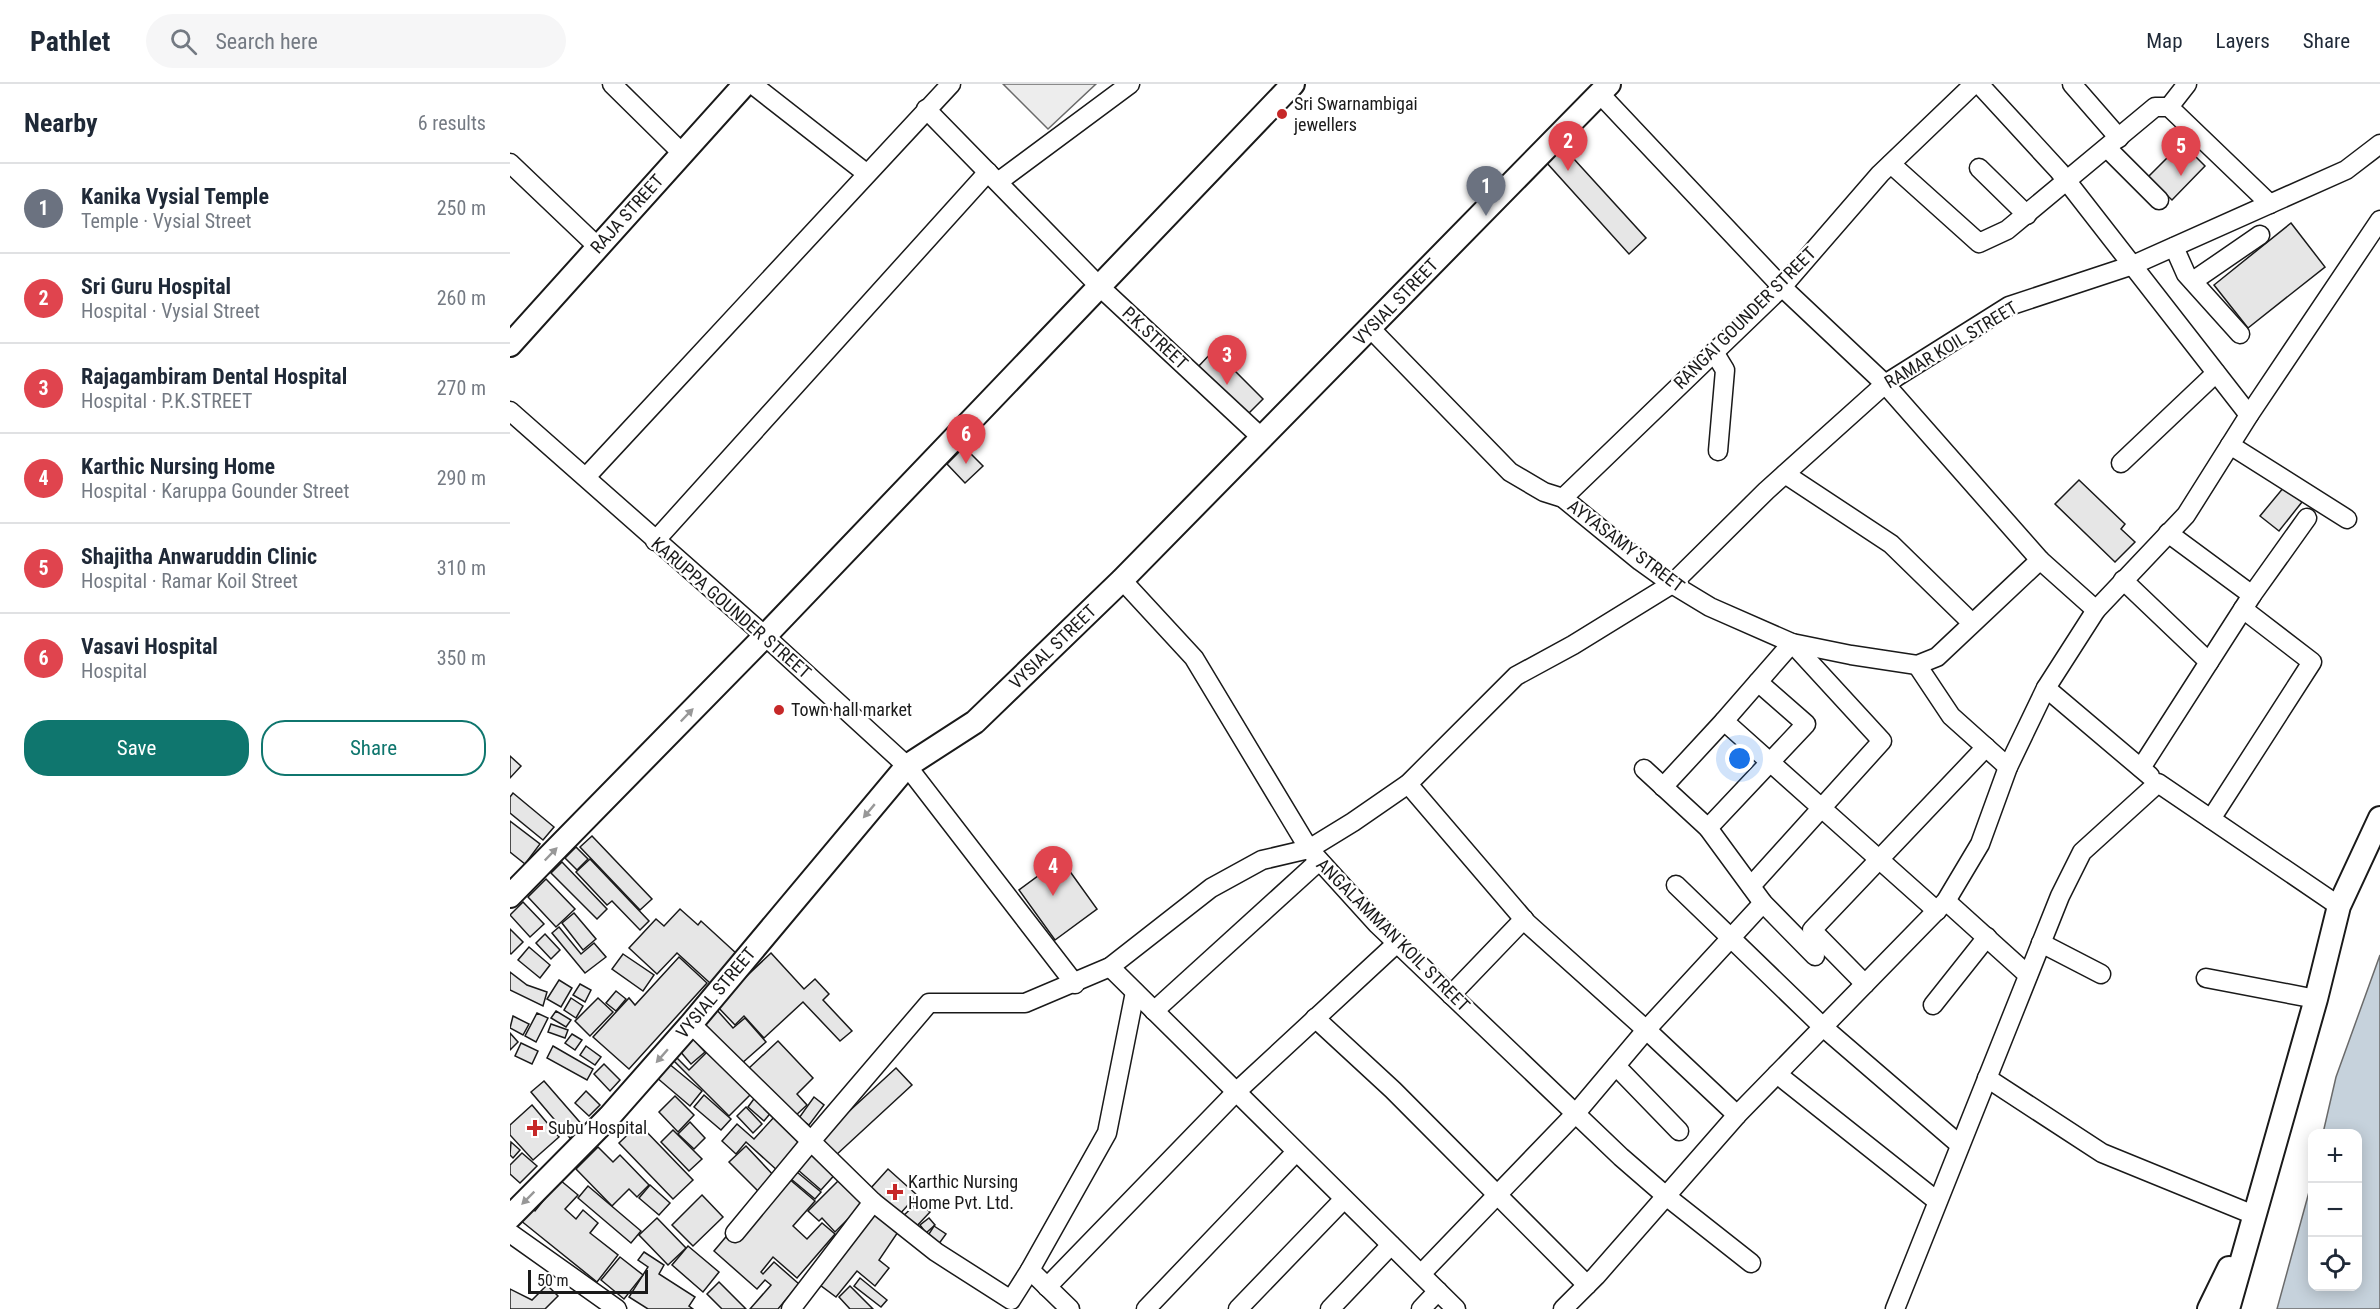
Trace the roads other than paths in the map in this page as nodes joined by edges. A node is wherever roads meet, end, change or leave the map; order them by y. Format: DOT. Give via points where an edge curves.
graph roads {
  1 [pos="612,84"];
  2 [pos="745,84"];
  3 [pos="752,84"];
  4 [pos="951,84"];
  5 [pos="1130,84"];
  6 [pos="1974,84"];
  7 [pos="1979,84"];
  8 [pos="2072,84"];
  9 [pos="2187,84"];
  10 [pos="1284,87"];
  11 [pos="1604,89"];
  12 [pos="2169,107"];
  13 [pos="926,110"];
  14 [pos="2113,143"];
  15 [pos="2380,144"];
  16 [pos="682,153"];
  17 [pos="510,163"];
  18 [pos="1891,164"];
  19 [pos="1979,168"];
  20 [pos="866,173"];
  21 [pos="993,177"];
  22 [pos="2067,182"];
  23 [pos="2159,200"];
  24 [pos="2270,204"];
  25 [pos="2027,215"];
  26 [pos="2380,220"];
  27 [pos="2259,235"];
  28 [pos="597,246"];
  29 [pos="2174,247"];
  30 [pos="2133,265"];
  31 [pos="2193,281"];
  32 [pos="1100,287"];
  33 [pos="1782,287"];
  34 [pos="1370,328"];
  35 [pos="2240,334"];
  36 [pos="510,345"];
  37 [pos="1714,352"];
  38 [pos="2216,372"];
  39 [pos="1885,384"];
  40 [pos="510,411"];
  41 [pos="2249,415"];
  42 [pos="1262,438"];
  43 [pos="2230,445"];
  44 [pos="1718,451"];
  45 [pos="2121,462"];
  46 [pos="1785,474"];
  47 [pos="586,477"];
  48 [pos="1563,498"];
  49 [pos="2307,518"];
  50 [pos="2347,519"];
  51 [pos="2168,533"];
  52 [pos="655,541"];
  53 [pos="2040,560"];
  54 [pos="1122,580"];
  55 [pos="2123,580"];
  56 [pos="1672,584"];
  57 [pos="2247,602"];
  58 [pos="2096,610"];
  59 [pos="1972,623"];
  60 [pos="765,636"];
  61 [pos="1792,643"];
  62 [pos="2209,662"];
  63 [pos="1917,665"];
  64 [pos="1758,682"];
  65 [pos="2046,688"];
  66 [pos="1724,721"];
  67 [pos="1986,747"];
  68 [pos="1771,762"];
  69 [pos="907,766"];
  70 [pos="2008,767"];
  71 [pos="2141,768"];
  72 [pos="1644,769"];
  73 [pos="2158,783"];
  74 [pos="1408,784"];
  75 [pos="1663,787"];
  76 [pos="1821,807"];
  77 [pos="2380,818"];
  78 [pos="2211,819"];
  79 [pos="1708,828"];
  80 [pos="1314,855"];
  81 [pos="1879,860"];
  82 [pos="1676,885"];
  83 [pos="1750,886"];
  84 [pos="510,896"];
  85 [pos="1763,903"];
  86 [pos="1941,906"];
  87 [pos="2339,906"];
  88 [pos="1524,919"];
  89 [pos="1987,937"];
  90 [pos="1731,938"];
  91 [pos="1397,943"];
  92 [pos="2041,943"];
  93 [pos="1815,956"];
  94 [pos="1110,967"];
  95 [pos="2101,974"];
  96 [pos="2028,975"];
  97 [pos="2206,978"];
  98 [pos="1075,984"];
  99 [pos="1865,984"];
  100 [pos="1135,992"];
  101 [pos="1450,995"];
  102 [pos="2316,999"];
  103 [pos="1933,1005"];
  104 [pos="1154,1011"];
  105 [pos="1315,1018"];
  106 [pos="691,1023"];
  107 [pos="1823,1027"];
  108 [pos="1646,1030"];
  109 [pos="1616,1066"];
  110 [pos="1777,1074"];
  111 [pos="1987,1078"];
  112 [pos="1236,1092"];
  113 [pos="1576,1113"];
  114 [pos="1737,1115"];
  115 [pos="1679,1131"];
  116 [pos="812,1140"];
  117 [pos="1960,1146"];
  118 [pos="1296,1152"];
  119 [pos="1497,1194"];
  120 [pos="1666,1196"];
  121 [pos="1344,1199"];
  122 [pos="1937,1201"];
  123 [pos="873,1202"];
  124 [pos="2254,1215"];
  125 [pos="510,1217"];
  126 [pos="510,1233"];
  127 [pos="735,1233"];
  128 [pos="1391,1245"];
  129 [pos="1751,1263"];
  130 [pos="1030,1270"];
  131 [pos="1421,1274"];
  132 [pos="1587,1285"];
  133 [pos="1047,1287"];
  134 [pos="1438,1291"];
  135 [pos="617,1309"];
  136 [pos="791,1309"];
  137 [pos="1070,1309"];
  138 [pos="1146,1309"];
  139 [pos="1238,1309"];
  140 [pos="1330,1309"];
  141 [pos="1420,1309"];
  142 [pos="1456,1309"];
  143 [pos="1563,1309"];
  144 [pos="1895,1309"];
  145 [pos="2209,1309"];
  146 [pos="2228,1309"];
  1 -- 16 [label="street"];
  2 -- 16 [label="main road, RAJA STREET"];
  3 -- 20 [label="street"];
  4 -- 13 [label="street"];
  5 -- 21 [label="street"];
  6 -- 18 [label="street, RANGAI GOUNDER STREET"];
  7 -- 22 [label="street"];
  8 -- 14 [label="street"];
  9 -- 12 [label="street"];
  10 -- 32 [label="main road"];
  11 -- 33 [label="street"];
  11 -- 34 [label="main road, VYSIAL STREET"];
  12 -- 14 [label="street" via="2156,106"];
  12 -- 24 [label="street"];
  13 -- 20 [label="street"];
  13 -- 21 [label="street, P.K.STREET"];
  14 -- 22 [label="street"];
  14 -- 23 [label="street"];
  15 -- 24 [label="street, RAMAR KOIL STREET" via="2346,170"];
  16 -- 28 [label="main road, RAJA STREET"];
  17 -- 28 [label="street"];
  18 -- 25 [label="street" via="1979,243 2007,231"];
  18 -- 33 [label="street, RANGAI GOUNDER STREET"];
  19 -- 25 [label="street"];
  20 -- 47 [label="street"];
  21 -- 32 [label="street, P.K.STREET"];
  21 -- 52 [label="street"];
  22 -- 25 [label="street"];
  22 -- 30 [label="street"];
  24 -- 29 [label="street, RAMAR KOIL STREET"];
  26 -- 41 [label="street"];
  27 -- 31 [label="street"];
  28 -- 36 [label="main road, RAJA STREET"];
  29 -- 30 [label="street, RAMAR KOIL STREET"];
  29 -- 31 [label="street"];
  30 -- 38 [label="street"];
  30 -- 39 [label="street, RAMAR KOIL STREET" via="2009,306"];
  31 -- 35 [label="street"];
  32 -- 42 [label="street, P.K.STREET"];
  32 -- 60 [label="main road"];
  33 -- 37 [label="street, RANGAI GOUNDER STREET"];
  33 -- 39 [label="street"];
  34 -- 42 [label="main road, VYSIAL STREET"];
  34 -- 48 [label="street, AYYASAMY STREET" via="1510,472"];
  37 -- 44 [label="street" via="1725,370"];
  37 -- 48 [label="street, RANGAI GOUNDER STREET"];
  38 -- 41 [label="street"];
  38 -- 45 [label="street"];
  39 -- 46 [label="street, RAMAR KOIL STREET"];
  39 -- 53 [label="street"];
  40 -- 47 [label="street, KARUPPA GOUNDER STREET"];
  41 -- 43 [label="street"];
  42 -- 54 [label="main road, VYSIAL STREET"];
  43 -- 50 [label="street"];
  43 -- 51 [label="street" via="2186,514"];
  46 -- 56 [label="street, RAMAR KOIL STREET"];
  46 -- 59 [label="street" via="1891,544"];
  47 -- 52 [label="street, KARUPPA GOUNDER STREET"];
  48 -- 56 [label="street, AYYASAMY STREET"];
  49 -- 57 [label="street"];
  51 -- 55 [label="street"];
  51 -- 57 [label="street"];
  52 -- 60 [label="street, KARUPPA GOUNDER STREET"];
  53 -- 58 [label="street"];
  53 -- 59 [label="street"];
  54 -- 69 [label="main road, VYSIAL STREET" via="975,722"];
  54 -- 80 [label="street, ANGALAMMAN KOIL STREET" via="1194,658"];
  55 -- 58 [label="street"];
  55 -- 62 [label="street"];
  56 -- 61 [label="street, AYYASAMY STREET" via="1710,607"];
  56 -- 74 [label="street, RAMAR KOIL STREET" via="1516,676"];
  57 -- 62 [label="street"];
  57 -- 78 [label="street" via="2312,662"];
  58 -- 65 [label="street"];
  59 -- 63 [label="street" via="1937,657"];
  60 -- 69 [label="street, KARUPPA GOUNDER STREET"];
  84 -- 60 [label="main road, one-way"];
  61 -- 63 [label="street, AYYASAMY STREET"];
  61 -- 64 [label="street"];
  61 -- 76 [label="street" via="1882,741"];
  62 -- 71 [label="street"];
  63 -- 67 [label="street" via="1951,717"];
  64 -- 66 [label="street"];
  64 -- 68 [label="street" via="1806,724"];
  65 -- 70 [label="street"];
  65 -- 71 [label="street"];
  66 -- 68 [label="street"];
  66 -- 75 [label="street"];
  67 -- 70 [label="street"];
  67 -- 81 [label="street"];
  68 -- 76 [label="street"];
  68 -- 79 [label="street"];
  69 -- 98 [label="street, KARUPPA GOUNDER STREET"];
  69 -- 106 [label="main road, VYSIAL STREET, one-way"];
  70 -- 86 [label="street" via="1980,844"];
  71 -- 73 [label="street"];
  72 -- 75 [label="street"];
  73 -- 78 [label="street"];
  73 -- 92 [label="street" via="2082,852"];
  74 -- 80 [label="street, RAMAR KOIL STREET"];
  74 -- 88 [label="street"];
  75 -- 79 [label="street"];
  76 -- 81 [label="street"];
  76 -- 83 [label="street"];
  77 -- 87 [label="main road"];
  78 -- 87 [label="street"];
  79 -- 83 [label="street"];
  80 -- 91 [label="street, ANGALAMMAN KOIL STREET"];
  80 -- 94 [label="street" via="1262,860 1211,888"];
  80 -- 104 [label="street"];
  81 -- 86 [label="street"];
  81 -- 99 [label="street" via="1812,930"];
  82 -- 90 [label="street"];
  83 -- 85 [label="street"];
  85 -- 90 [label="street"];
  85 -- 93 [label="street"];
  86 -- 89 [label="street"];
  86 -- 99 [label="street"];
  87 -- 102 [label="main road"];
  88 -- 101 [label="street"];
  88 -- 108 [label="street"];
  89 -- 96 [label="street"];
  89 -- 103 [label="street"];
  90 -- 107 [label="street"];
  90 -- 108 [label="street"];
  91 -- 101 [label="street, ANGALAMMAN KOIL STREET"];
  91 -- 105 [label="street"];
  92 -- 95 [label="street"];
  92 -- 96 [label="street"];
  94 -- 98 [label="street"];
  94 -- 100 [label="street"];
  96 -- 111 [label="street"];
  97 -- 102 [label="street"];
  98 -- 116 [label="street" via="1025,1003 929,1004"];
  99 -- 107 [label="street"];
  100 -- 104 [label="street"];
  100 -- 130 [label="street" via="1107,1133"];
  101 -- 113 [label="street, ANGALAMMAN KOIL STREET"];
  102 -- 124 [label="main road"];
  104 -- 112 [label="street"];
  105 -- 112 [label="street"];
  105 -- 119 [label="street"];
  106 -- 116 [label="street"];
  106 -- 125 [label="main road, VYSIAL STREET, one-way" via="609,1117"];
  107 -- 110 [label="street"];
  107 -- 117 [label="street"];
  108 -- 109 [label="street"];
  108 -- 114 [label="street"];
  109 -- 113 [label="street"];
  109 -- 115 [label="street"];
  110 -- 114 [label="street"];
  110 -- 122 [label="street"];
  111 -- 117 [label="street"];
  111 -- 124 [label="street" via="2102,1153"];
  112 -- 118 [label="street"];
  112 -- 133 [label="street"];
  113 -- 119 [label="street"];
  113 -- 120 [label="street, ANGALAMMAN KOIL STREET"];
  114 -- 120 [label="street"];
  116 -- 123 [label="street"];
  116 -- 127 [label="street"];
  117 -- 122 [label="street"];
  118 -- 121 [label="street"];
  118 -- 138 [label="street"];
  119 -- 131 [label="street"];
  119 -- 132 [label="street"];
  120 -- 129 [label="street, ANGALAMMAN KOIL STREET"];
  120 -- 132 [label="street"];
  121 -- 128 [label="street"];
  121 -- 139 [label="street"];
  122 -- 144 [label="street"];
  123 -- 130 [label="street" via="936,1252 1011,1300"];
  123 -- 136 [label="street"];
  124 -- 145 [label="main road"];
  124 -- 146 [label="main road"];
  126 -- 135 [label="street"];
  128 -- 131 [label="street"];
  128 -- 140 [label="street"];
  130 -- 133 [label="street"];
  131 -- 134 [label="street"];
  132 -- 143 [label="street"];
  133 -- 137 [label="street"];
  134 -- 141 [label="street"];
  134 -- 142 [label="street"];
}
